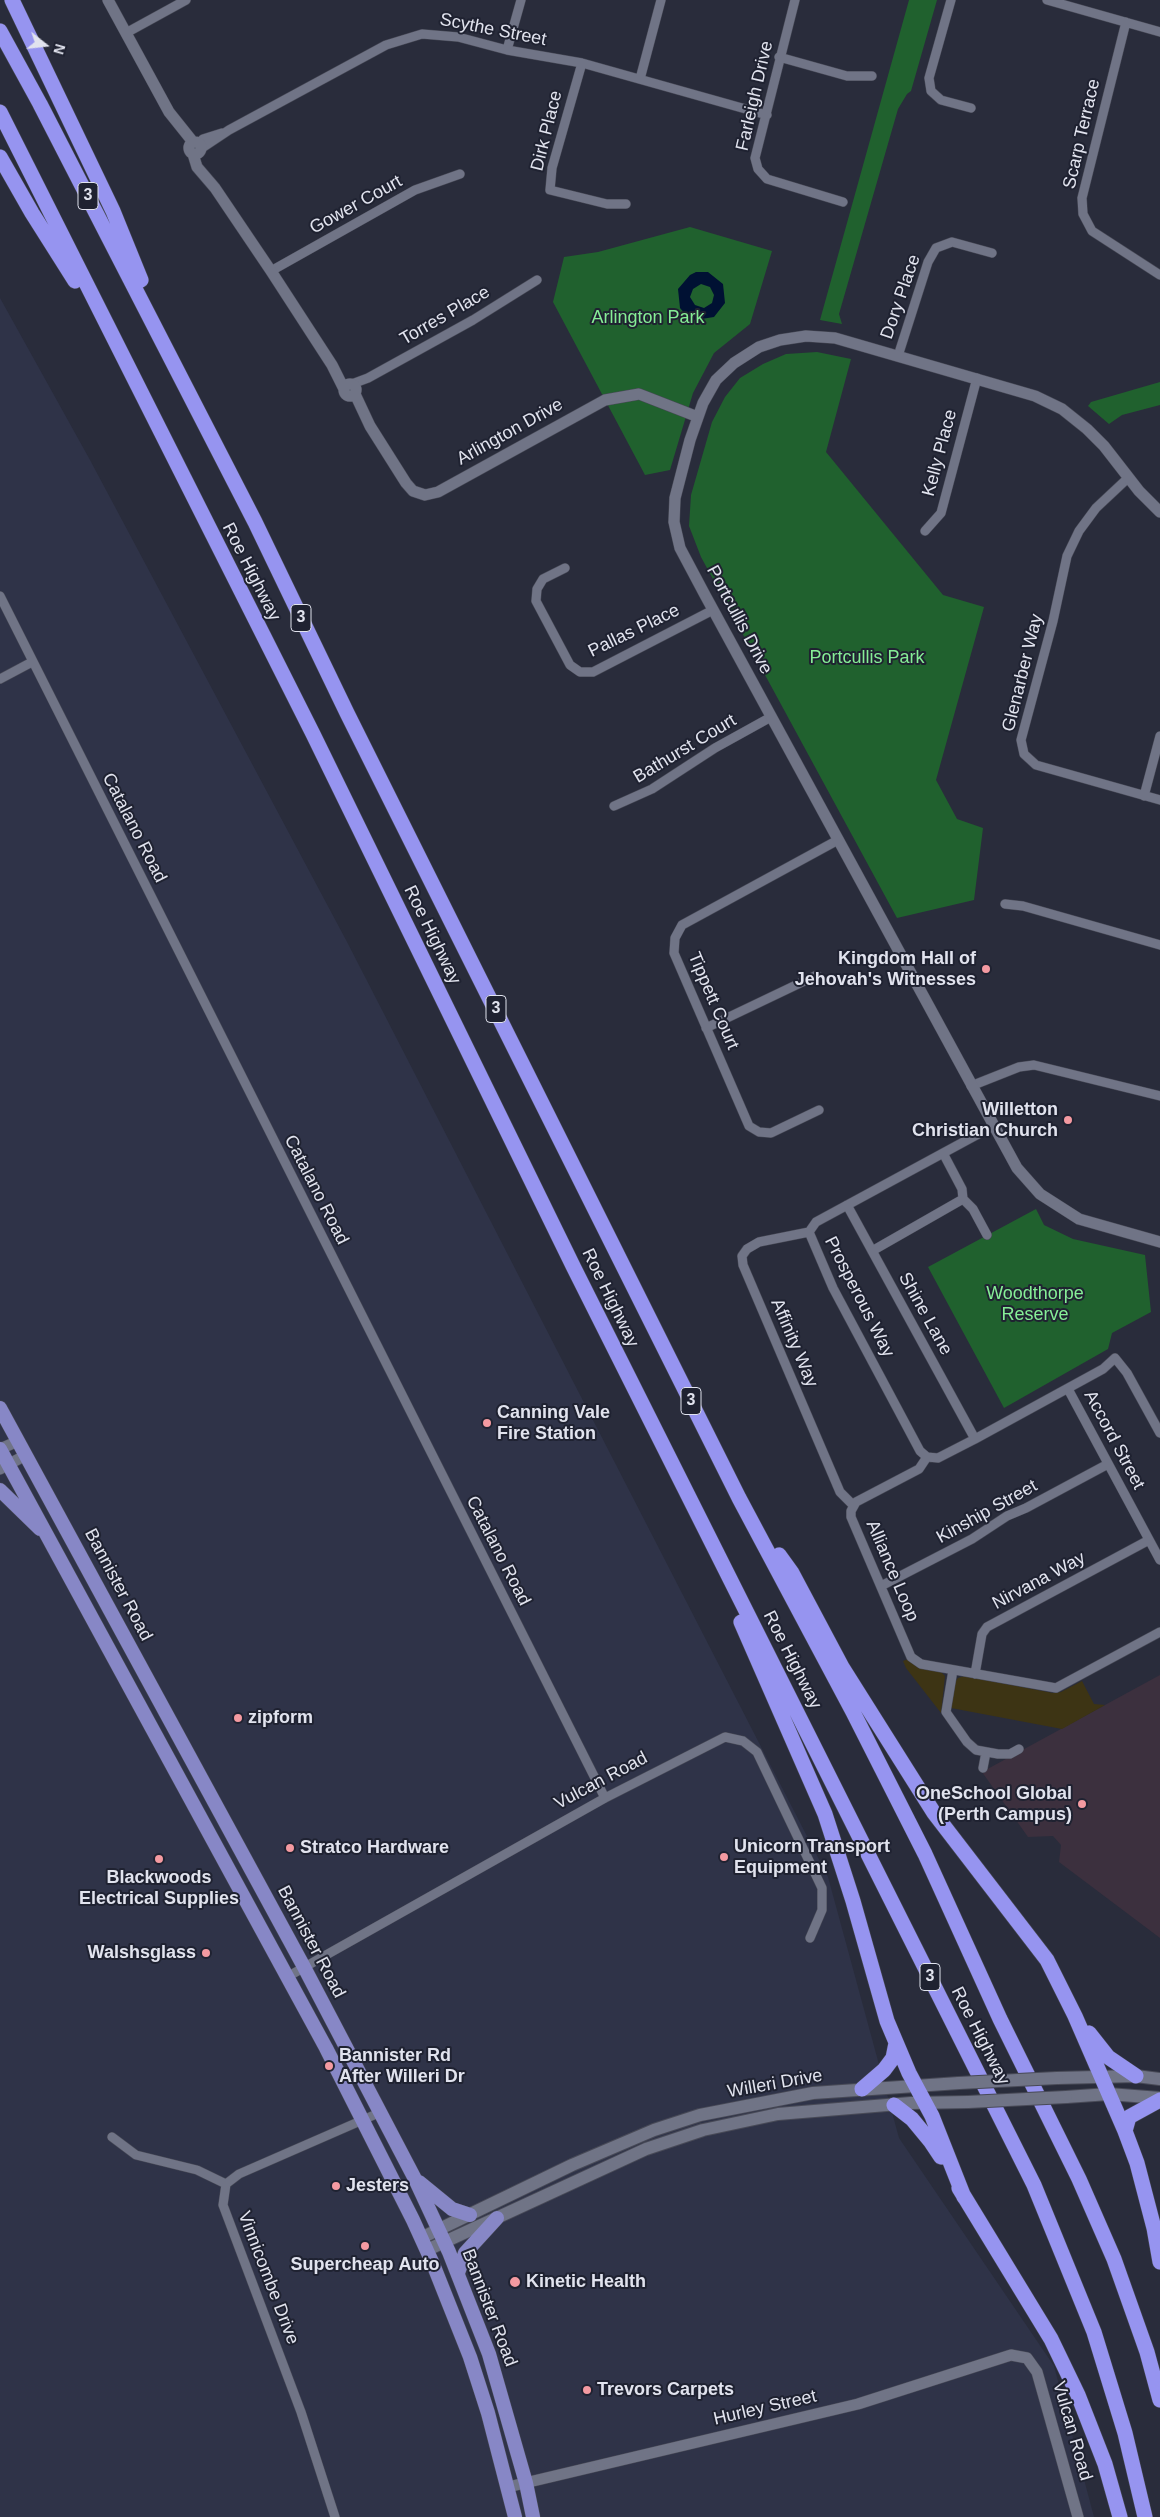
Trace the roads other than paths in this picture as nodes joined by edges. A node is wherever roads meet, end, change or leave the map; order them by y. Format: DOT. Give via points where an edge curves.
graph roads {
  1 [pos="12,0"];
  2 [pos="108,0"];
  3 [pos="186,0"];
  4 [pos="521,0"];
  5 [pos="661,0"];
  6 [pos="795,0"];
  7 [pos="951,0"];
  8 [pos="1047,0"];
  9 [pos="1083,5"];
  10 [pos="1126,22"];
  11 [pos="0,31"];
  12 [pos="1160,32"];
  13 [pos="126,33"];
  14 [pos="507,50"];
  15 [pos="780,57"];
  16 [pos="582,63"];
  17 [pos="872,76"];
  18 [pos="640,80"];
  19 [pos="972,108"];
  20 [pos="0,112"];
  21 [pos="767,115"];
  22 [pos="196,148"];
  23 [pos="0,157"];
  24 [pos="460,174"];
  25 [pos="842,202"];
  26 [pos="626,204"];
  27 [pos="992,253"];
  28 [pos="270,271"];
  29 [pos="1160,275"];
  30 [pos="536,280"];
  31 [pos="119,349"];
  32 [pos="898,356"];
  33 [pos="174,362"];
  34 [pos="977,378"];
  35 [pos="350,389"];
  36 [pos="698,417"];
  37 [pos="1128,478"];
  38 [pos="1160,512"];
  39 [pos="925,531"];
  40 [pos="565,568"];
  41 [pos="0,596"];
  42 [pos="713,610"];
  43 [pos="32,662"];
  44 [pos="0,679"];
  45 [pos="771,717"];
  46 [pos="1160,736"];
  47 [pos="1144,796"];
  48 [pos="1160,800"];
  49 [pos="614,806"];
  50 [pos="838,840"];
  51 [pos="1005,904"];
  52 [pos="1160,945"];
  53 [pos="817,975"];
  54 [pos="706,1028"];
  55 [pos="971,1086"];
  56 [pos="1160,1096"];
  57 [pos="819,1110"];
  58 [pos="993,1126"];
  59 [pos="943,1153"];
  60 [pos="963,1199"];
  61 [pos="846,1205"];
  62 [pos="809,1232"];
  63 [pos="987,1235"];
  64 [pos="1160,1242"];
  65 [pos="872,1251"];
  66 [pos="1068,1389"];
  67 [pos="0,1408"];
  68 [pos="1160,1433"];
  69 [pos="975,1439"];
  70 [pos="18,1441"];
  71 [pos="0,1449"];
  72 [pos="26,1455"];
  73 [pos="668,1455"];
  74 [pos="927,1457"];
  75 [pos="1108,1464"];
  76 [pos="5,1467"];
  77 [pos="0,1490"];
  78 [pos="739,1498"];
  79 [pos="853,1505"];
  80 [pos="49,1538"];
  81 [pos="1149,1540"];
  82 [pos="1160,1560"];
  83 [pos="881,1586"];
  84 [pos="1160,1632"];
  85 [pos="952,1670"];
  86 [pos="975,1674"];
  87 [pos="1019,1749"];
  88 [pos="986,1752"];
  89 [pos="982,1768"];
  90 [pos="605,1798"];
  91 [pos="810,1938"];
  92 [pos="304,1967"];
  93 [pos="287,1977"];
  94 [pos="1075,2016"];
  95 [pos="896,2043"];
  96 [pos="1102,2076"];
  97 [pos="1136,2076"];
  98 [pos="1160,2079"];
  99 [pos="915,2086"];
  100 [pos="862,2089"];
  101 [pos="1109,2094"];
  102 [pos="1160,2099"];
  103 [pos="925,2103"];
  104 [pos="894,2104"];
  105 [pos="381,2112"];
  106 [pos="364,2119"];
  107 [pos="1125,2131"];
  108 [pos="112,2138"];
  109 [pos="415,2178"];
  110 [pos="226,2184"];
  111 [pos="964,2197"];
  112 [pos="470,2215"];
  113 [pos="497,2218"];
  114 [pos="438,2230"];
  115 [pos="444,2242"];
  116 [pos="424,2244"];
  117 [pos="1160,2262"];
  118 [pos="458,2273"];
  119 [pos="1027,2358"];
  120 [pos="1160,2400"];
  121 [pos="526,2482"];
  122 [pos="508,2487"];
  123 [pos="335,2517"];
  124 [pos="515,2517"];
  125 [pos="533,2517"];
  126 [pos="1078,2517"];
  127 [pos="1120,2517"];
  128 [pos="1145,2517"];
  1 -- 33 [label="highway" via="113,211"];
  2 -- 13 [label="street, Arlington Drive"];
  3 -- 13 [label="street"];
  4 -- 14 [label="street"];
  5 -- 18 [label="street"];
  6 -- 15 [label="street, Farleigh Drive"];
  7 -- 19 [label="street" via="929,78 931,91 941,100"];
  8 -- 9 [label="street"];
  9 -- 10 [label="street"];
  10 -- 12 [label="street"];
  10 -- 29 [label="street, Scarp Terrace" via="1082,198 1083,214 1092,231"];
  11 -- 33 [label="highway, Roe Highway / 3"];
  13 -- 22 [label="street, Arlington Drive" via="182,142"];
  14 -- 16 [label="street, Scythe Street"];
  14 -- 22 [label="street, Scythe Street" via="448,36 422,34 402,38"];
  15 -- 17 [label="street" via="847,76"];
  15 -- 21 [label="street, Farleigh Drive"];
  16 -- 18 [label="street, Scythe Street"];
  16 -- 26 [label="street, Dirk Place" via="552,168 550,190 607,204"];
  18 -- 21 [label="street, Scythe Street"];
  20 -- 31 [label="highway, Roe Highway / 3"];
  21 -- 25 [label="street, Farleigh Drive" via="755,158 758,169 767,178"];
  22 -- 28 [label="street, Arlington Drive" via="215,188"];
  23 -- 31 [label="highway"];
  24 -- 28 [label="street, Gower Court" via="415,190"];
  27 -- 32 [label="street, Dory Place" via="952,242 936,248 928,262"];
  28 -- 35 [label="street, Arlington Drive"];
  30 -- 35 [label="street, Torres Place" via="473,320"];
  31 -- 73 [label="highway, Roe Highway / 3" via="313,734"];
  32 -- 34 [label="street, Portcullis Drive"];
  32 -- 36 [label="street, Portcullis Drive" via="835,338 806,336 780,340 753,350 734,363 710,389"];
  33 -- 78 [label="highway, Roe Highway / 3"];
  34 -- 37 [label="street, Portcullis Drive" via="1035,396 1062,409 1087,428"];
  34 -- 39 [label="street, Kelly Place" via="941,513"];
  35 -- 36 [label="street, Arlington Drive" via="406,483 413,492 425,495 438,492 605,400 639,394"];
  36 -- 42 [label="street, Portcullis Drive" via="675,498 674,522 680,548"];
  37 -- 38 [label="street, Portcullis Drive"];
  37 -- 47 [label="street, Glenarber Way" via="1096,508 1067,556 1021,740 1024,754 1036,765"];
  40 -- 42 [label="street, Pallas Place" via="543,579 537,589 536,601 570,665 580,672 593,672"];
  41 -- 43 [label="street, Catalano Road"];
  42 -- 45 [label="street, Portcullis Drive"];
  43 -- 44 [label="street"];
  43 -- 90 [label="street, Catalano Road"];
  45 -- 49 [label="street, Bathurst Court" via="652,789"];
  45 -- 50 [label="street, Portcullis Drive"];
  46 -- 47 [label="street"];
  47 -- 48 [label="street, Glenarber Way"];
  50 -- 54 [label="street, Tippett Court" via="682,925 675,938 674,953"];
  50 -- 55 [label="street, Portcullis Drive"];
  51 -- 52 [label="street" via="1023,906"];
  53 -- 54 [label="street"];
  54 -- 57 [label="street, Tippett Court" via="745,1119 755,1130 770,1133"];
  55 -- 56 [label="street" via="1019,1067 1034,1065"];
  55 -- 58 [label="street, Portcullis Drive"];
  58 -- 59 [label="street, Prosperous Way"];
  58 -- 64 [label="street, Portcullis Drive" via="1017,1168 1052,1204 1079,1219"];
  59 -- 60 [label="street" via="962,1189"];
  59 -- 61 [label="street, Prosperous Way"];
  60 -- 63 [label="street" via="973,1209"];
  60 -- 65 [label="street"];
  61 -- 62 [label="street, Prosperous Way" via="816,1222"];
  61 -- 65 [label="street, Shine Lane"];
  62 -- 74 [label="street, Prosperous Way" via="833,1288 920,1451"];
  62 -- 79 [label="street, Affinity Way" via="759,1242 742,1256 743,1265 840,1492"];
  65 -- 69 [label="street, Shine Lane"];
  66 -- 68 [label="street" via="1116,1358"];
  66 -- 69 [label="street"];
  66 -- 75 [label="street, Accord Street"];
  67 -- 70 [label="main road, Bannister Road"];
  69 -- 74 [label="street" via="938,1458"];
  70 -- 71 [label="street"];
  70 -- 72 [label="main road, Bannister Road"];
  71 -- 76 [label="main road, Bannister Road"];
  72 -- 76 [label="street"];
  72 -- 92 [label="main road, Bannister Road"];
  73 -- 95 [label="highway" via="825,1814"];
  73 -- 128 [label="highway, Roe Highway / 3" via="1034,2185 1094,2332 1125,2433"];
  74 -- 79 [label="street, Alliance Loop" via="919,1469"];
  75 -- 81 [label="street, Accord Street"];
  75 -- 83 [label="street, Kinship Street"];
  76 -- 80 [label="main road, Bannister Road"];
  77 -- 80 [label="main road"];
  78 -- 94 [label="highway" via="792,1573 842,1667 934,1813 1047,1960"];
  78 -- 120 [label="highway, Roe Highway / 3" via="925,1854 1000,2020 1079,2179 1114,2259 1147,2352"];
  79 -- 83 [label="street, Alliance Loop" via="851,1517"];
  80 -- 93 [label="main road, Bannister Road"];
  81 -- 82 [label="street, Accord Street"];
  81 -- 86 [label="street, Nirvana Way" via="987,1627 982,1634"];
  83 -- 85 [label="street, Alliance Loop" via="915,1661"];
  84 -- 86 [label="street, Alliance Loop" via="1062,1687 1050,1688"];
  85 -- 86 [label="street, Alliance Loop"];
  85 -- 88 [label="street" via="946,1712 967,1742 976,1750"];
  87 -- 88 [label="street" via="1010,1754"];
  88 -- 89 [label="street"];
  90 -- 91 [label="street, Vulcan Road" via="725,1737 743,1740 758,1752 822,1888 822,1910"];
  90 -- 92 [label="street, Vulcan Road"];
  92 -- 93 [label="street, Vulcan Road"];
  92 -- 105 [label="main road, Bannister Road"];
  93 -- 106 [label="main road, Bannister Road"];
  94 -- 96 [label="highway"];
  94 -- 97 [label="highway" via="1108,2057"];
  95 -- 99 [label="highway"];
  95 -- 100 [label="highway" via="893,2058"];
  96 -- 97 [label="main road, Willeri Drive"];
  96 -- 99 [label="main road, Willeri Drive, bridge"];
  96 -- 101 [label="highway"];
  97 -- 98 [label="main road, Willeri Drive"];
  99 -- 100 [label="main road, Willeri Drive"];
  99 -- 103 [label="highway"];
  100 -- 112 [label="main road, Willeri Drive" via="813,2093 700,2115 654,2130 572,2165"];
  101 -- 102 [label="main road, Willeri Drive"];
  101 -- 103 [label="main road, Willeri Drive, bridge"];
  101 -- 107 [label="highway"];
  102 -- 107 [label="highway" via="1129,2116"];
  103 -- 104 [label="main road, Willeri Drive"];
  103 -- 111 [label="highway"];
  104 -- 111 [label="highway" via="931,2142"];
  104 -- 113 [label="main road, Willeri Drive" via="778,2114 703,2130 646,2149"];
  105 -- 106 [label="street"];
  105 -- 109 [label="main road, Bannister Road"];
  106 -- 110 [label="street" via="239,2174"];
  106 -- 116 [label="main road, Bannister Road"];
  107 -- 117 [label="highway" via="1137,2163"];
  108 -- 110 [label="street" via="136,2155 197,2170"];
  109 -- 112 [label="main road" via="452,2209"];
  109 -- 114 [label="main road, Bannister Road"];
  110 -- 123 [label="street, Vinnicombe Drive" via="223,2206 301,2412"];
  111 -- 127 [label="highway" via="1051,2339 1078,2394 1105,2464"];
  112 -- 114 [label="main road, Willeri Drive"];
  113 -- 115 [label="main road, Willeri Drive"];
  113 -- 118 [label="main road" via="465,2253"];
  114 -- 115 [label="main road, Bannister Road"];
  114 -- 116 [label="main road, Willeri Drive"];
  115 -- 116 [label="main road, Willeri Drive"];
  115 -- 118 [label="main road, Bannister Road"];
  116 -- 122 [label="main road, Bannister Road" via="470,2357"];
  118 -- 121 [label="main road, Bannister Road" via="489,2354"];
  119 -- 121 [label="street, Hurley Street" via="1011,2356 858,2404"];
  119 -- 126 [label="street, Vulcan Road" via="1037,2372"];
  121 -- 122 [label="street, Hurley Street"];
  121 -- 125 [label="main road, Bannister Road"];
  122 -- 124 [label="main road, Bannister Road"];
}
